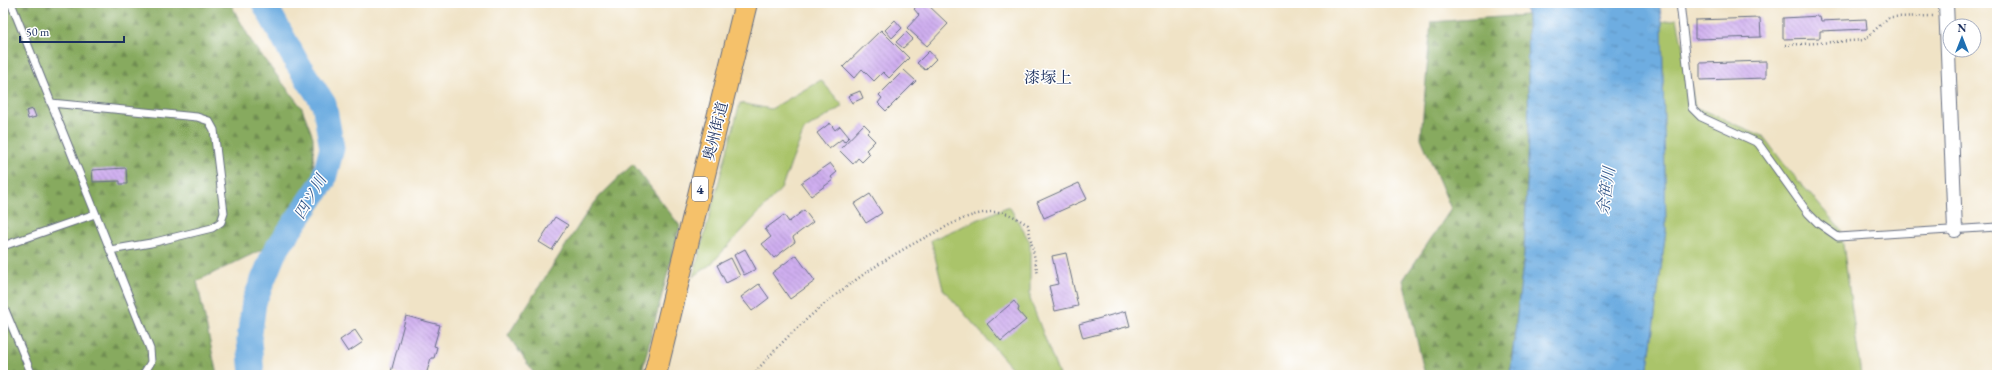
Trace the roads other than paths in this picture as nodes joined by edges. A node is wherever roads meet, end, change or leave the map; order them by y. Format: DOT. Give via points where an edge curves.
graph roads {
  1 [pos="11,3"];
  2 [pos="746,3"];
  3 [pos="1680,3"];
  4 [pos="1946,10"];
  5 [pos="51,103"];
  6 [pos="95,214"];
  7 [pos="1997,227"];
  8 [pos="1955,230"];
  9 [pos="3,246"];
  10 [pos="110,250"];
  11 [pos="3,305"];
  12 [pos="32,375"];
  13 [pos="143,375"];
  14 [pos="655,375"];
  1 -- 5 [label="lane"];
  2 -- 14 [label="highway, 奥州街道 / 4"];
  3 -- 8 [label="lane" via="1692,108 1701,117 1758,143 1818,223 1838,237"];
  4 -- 8 [label="street"];
  5 -- 6 [label="lane"];
  5 -- 10 [label="lane" via="197,117 209,121 214,130 224,214 221,222 212,228"];
  6 -- 9 [label="lane"];
  6 -- 10 [label="lane"];
  7 -- 8 [label="lane"];
  10 -- 13 [label="lane" via="150,348 151,362"];
  11 -- 12 [label="lane"];
}
